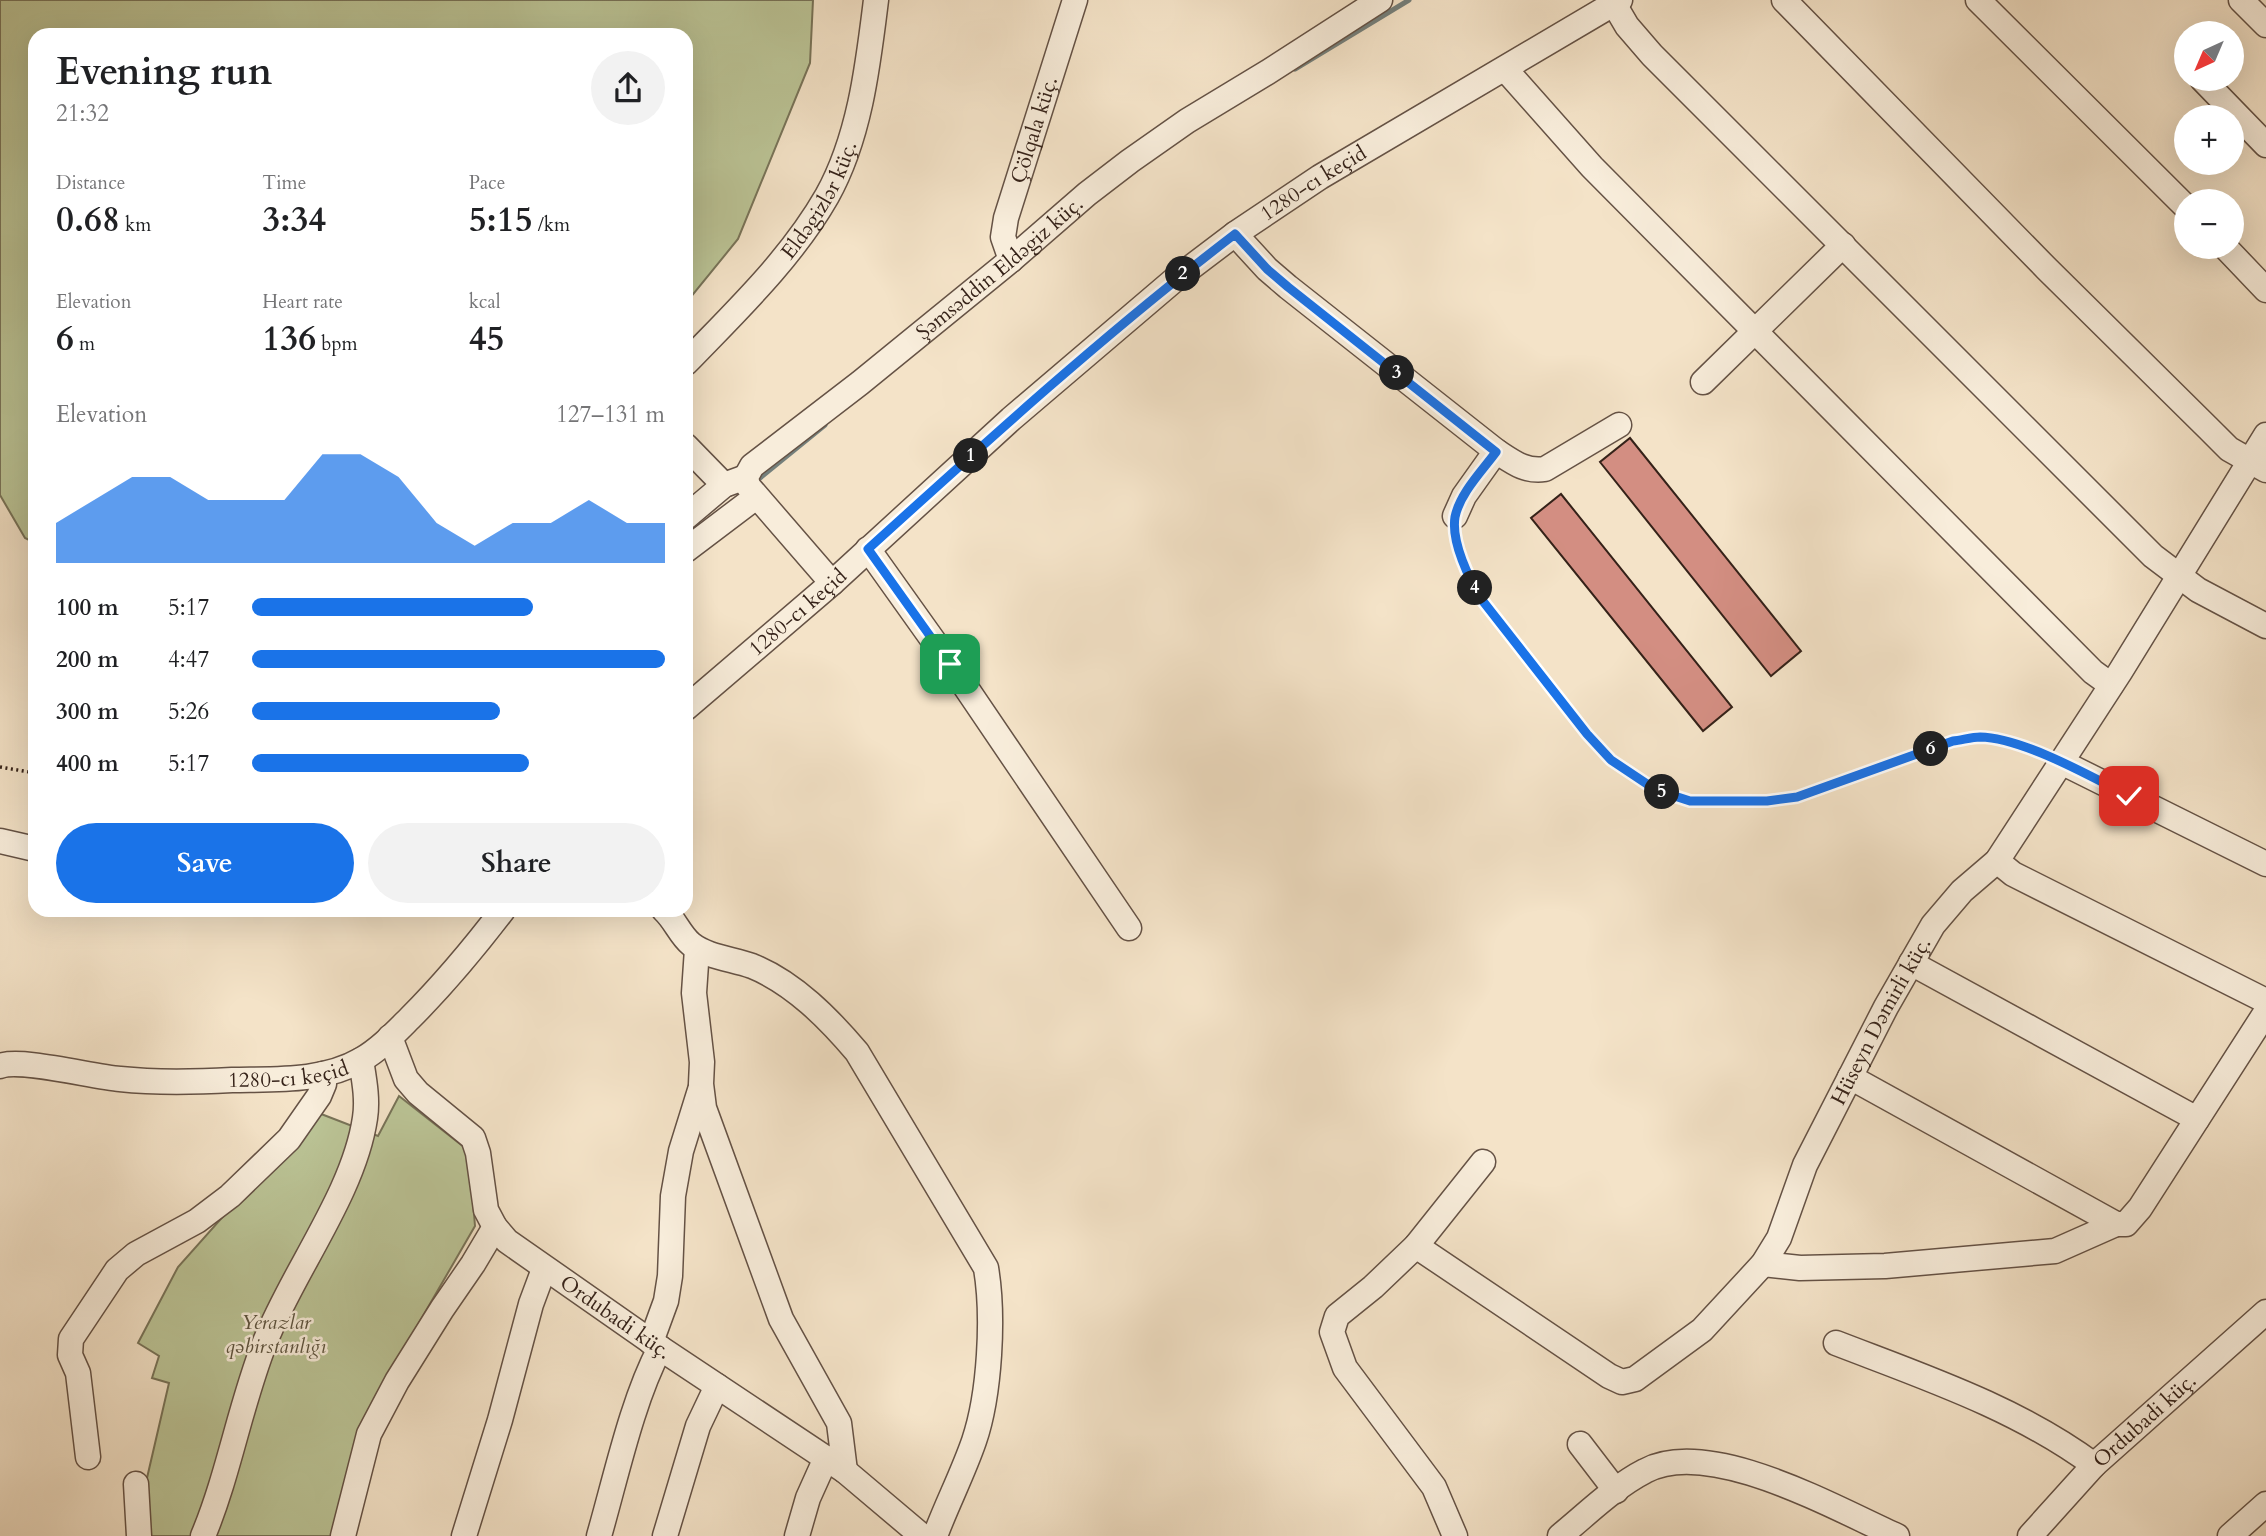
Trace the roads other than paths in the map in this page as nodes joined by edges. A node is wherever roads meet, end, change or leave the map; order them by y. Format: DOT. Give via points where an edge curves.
graph roads {
  1 [pos="876,0"];
  2 [pos="1075,0"];
  3 [pos="1380,0"];
  4 [pos="1784,0"];
  5 [pos="1978,0"];
  6 [pos="2241,0"];
  7 [pos="1617,2"];
  8 [pos="2266,25"];
  9 [pos="1505,69"];
  10 [pos="2214,91"];
  11 [pos="2266,145"];
  12 [pos="2174,195"];
  13 [pos="1235,234"];
  14 [pos="1843,245"];
  15 [pos="2236,259"];
  16 [pos="1011,260"];
  17 [pos="2266,290"];
  18 [pos="1754,330"];
  19 [pos="693,355"];
  20 [pos="1703,382"];
  21 [pos="1619,425"];
  22 [pos="2266,435"];
  23 [pos="693,451"];
  24 [pos="1496,452"];
  25 [pos="2258,466"];
  26 [pos="742,487"];
  27 [pos="693,513"];
  28 [pos="1455,516"];
  29 [pos="693,542"];
  30 [pos="868,549"];
  31 [pos="2179,578"];
  32 [pos="832,583"];
  33 [pos="2266,626"];
  34 [pos="2111,685"];
  35 [pos="693,702"];
  36 [pos="2061,762"];
  37 [pos="0,841"];
  38 [pos="28,847"];
  39 [pos="1997,861"];
  40 [pos="2266,863"];
  41 [pos="498,917"];
  42 [pos="669,917"];
  43 [pos="1129,928"];
  44 [pos="697,948"];
  45 [pos="1911,963"];
  46 [pos="2266,1000"];
  47 [pos="2266,1012"];
  48 [pos="390,1037"];
  49 [pos="3,1060"];
  50 [pos="361,1060"];
  51 [pos="323,1074"];
  52 [pos="1850,1077"];
  53 [pos="701,1084"];
  54 [pos="2197,1119"];
  55 [pos="1483,1162"];
  56 [pos="2116,1224"];
  57 [pos="495,1227"];
  58 [pos="1416,1247"];
  59 [pos="1763,1264"];
  60 [pos="544,1269"];
  61 [pos="2262,1323"];
  62 [pos="1836,1343"];
  63 [pos="656,1345"];
  64 [pos="717,1386"];
  65 [pos="1580,1444"];
  66 [pos="88,1457"];
  67 [pos="835,1464"];
  68 [pos="2094,1465"];
  69 [pos="136,1484"];
  70 [pos="1616,1491"];
  71 [pos="2266,1504"];
  72 [pos="139,1536"];
  73 [pos="203,1536"];
  74 [pos="343,1536"];
  75 [pos="464,1536"];
  76 [pos="599,1536"];
  77 [pos="665,1536"];
  78 [pos="797,1536"];
  79 [pos="922,1536"];
  80 [pos="935,1536"];
  81 [pos="1455,1536"];
  82 [pos="1560,1536"];
  83 [pos="1896,1536"];
  84 [pos="2030,1536"];
  85 [pos="2230,1536"];
  1 -- 19 [label="street, Eldəgizlər küç." via="861,99 845,156 828,194 786,254"];
  2 -- 16 [label="street, Çölqala küç." via="1006,218 1003,237"];
  3 -- 16 [label="street, Şəmsəddin Eldəgiz küç." via="1163,138 1087,194"];
  4 -- 25 [label="street" via="2229,449"];
  5 -- 12 [label="street"];
  6 -- 8 [label="street"];
  7 -- 9 [label="street, 1280-cı keçid"];
  7 -- 14 [label="street" via="1627,26 1652,55"];
  9 -- 13 [label="street, 1280-cı keçid" via="1320,177"];
  9 -- 18 [label="street" via="1592,167"];
  10 -- 11 [label="street"];
  13 -- 24 [label="street" via="1288,287"];
  13 -- 30 [label="street, 1280-cı keçid" via="1041,394"];
  14 -- 18 [label="street"];
  14 -- 31 [label="street"];
  15 -- 17 [label="street"];
  16 -- 26 [label="street, Şəmsəddin Eldəgiz küç." via="765,454 752,466"];
  18 -- 20 [label="street"];
  18 -- 34 [label="street"];
  21 -- 24 [label="street" via="1545,469 1520,467"];
  22 -- 25 [label="street, Hüseyn Dəmirli küç."];
  23 -- 26 [label="street"];
  24 -- 28 [label="street"];
  25 -- 31 [label="street, Hüseyn Dəmirli küç."];
  26 -- 27 [label="street"];
  26 -- 29 [label="street"];
  26 -- 32 [label="street"];
  30 -- 32 [label="street, 1280-cı keçid"];
  30 -- 43 [label="street"];
  31 -- 33 [label="street"];
  31 -- 34 [label="street, Hüseyn Dəmirli küç."];
  32 -- 35 [label="street, 1280-cı keçid"];
  34 -- 36 [label="street, Hüseyn Dəmirli küç."];
  36 -- 39 [label="street, Hüseyn Dəmirli küç."];
  36 -- 40 [label="street"];
  37 -- 38 [label="street"];
  39 -- 45 [label="street, Hüseyn Dəmirli küç." via="1962,891 1933,925"];
  39 -- 46 [label="street" via="2013,874"];
  41 -- 48 [label="street, 1280-cı keçid" via="462,963"];
  42 -- 44 [label="street"];
  44 -- 53 [label="street" via="694,993"];
  44 -- 80 [label="street" via="755,967 799,994 833,1023 857,1052 986,1268 991,1309 983,1406 975,1440"];
  45 -- 52 [label="street, Hüseyn Dəmirli küç."];
  45 -- 54 [label="street"];
  47 -- 54 [label="street"];
  48 -- 50 [label="street, 1280-cı keçid"];
  48 -- 57 [label="street, Ordubadi küç." via="407,1079 418,1093 473,1138 486,1210"];
  49 -- 51 [label="street, 1280-cı keçid" via="157,1082"];
  50 -- 51 [label="street, 1280-cı keçid"];
  50 -- 73 [label="street" via="366,1096 358,1147 339,1195 264,1344"];
  51 -- 66 [label="street" via="319,1096 289,1139 230,1196 117,1270 71,1339"];
  52 -- 56 [label="street"];
  52 -- 59 [label="street, Hüseyn Dəmirli küç." via="1805,1165 1779,1238"];
  53 -- 63 [label="street" via="673,1196 670,1276"];
  53 -- 67 [label="street" via="704,1108 781,1319 839,1423"];
  54 -- 56 [label="street" via="2140,1209 2126,1224"];
  55 -- 58 [label="street"];
  56 -- 59 [label="street" via="2056,1251 1885,1266"];
  57 -- 60 [label="street, Ordubadi küç."];
  57 -- 74 [label="street" via="397,1381 369,1434"];
  58 -- 59 [label="street, Hüseyn Dəmirli küç." via="1622,1382 1635,1379 1702,1330"];
  58 -- 81 [label="street" via="1337,1316 1332,1332 1345,1368 1434,1487"];
  60 -- 63 [label="street, Ordubadi küç."];
  60 -- 75 [label="street"];
  61 -- 68 [label="street, Ordubadi küç."];
  62 -- 68 [label="street" via="1947,1386 2035,1427"];
  63 -- 64 [label="street, Ordubadi küç."];
  63 -- 76 [label="street"];
  64 -- 67 [label="street, Ordubadi küç."];
  64 -- 77 [label="street" via="698,1426"];
  65 -- 70 [label="street"];
  67 -- 78 [label="street" via="808,1498"];
  67 -- 79 [label="street, Ordubadi küç."];
  68 -- 84 [label="street, Ordubadi küç."];
  69 -- 72 [label="street"];
  70 -- 82 [label="street"];
  70 -- 83 [label="street" via="1646,1470 1668,1464 1725,1466 1761,1475"];
  71 -- 85 [label="street"];
}
